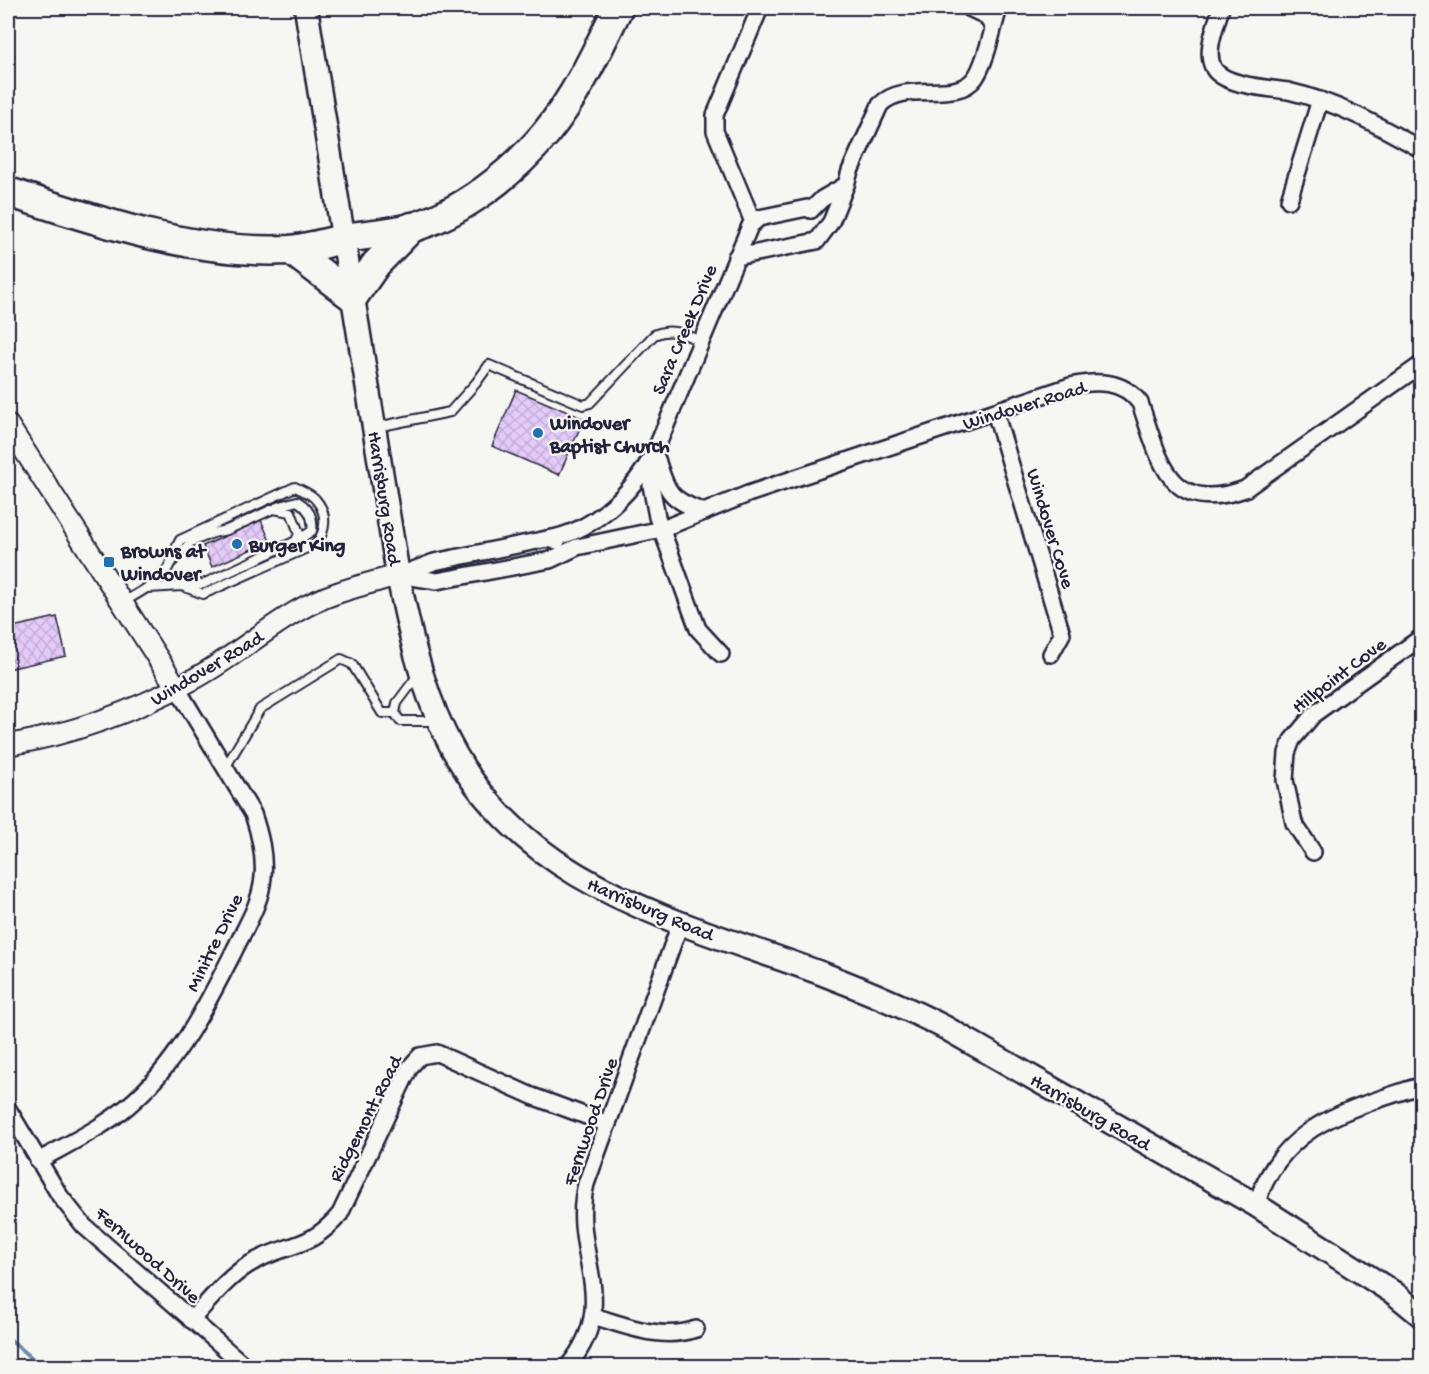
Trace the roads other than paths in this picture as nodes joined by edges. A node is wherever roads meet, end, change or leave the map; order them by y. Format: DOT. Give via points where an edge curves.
graph roads {
  1 [pos="306,8"];
  2 [pos="618,8"];
  3 [pos="760,8"];
  4 [pos="969,8"];
  5 [pos="999,8"];
  6 [pos="1221,8"];
  7 [pos="993,27"];
  8 [pos="1320,100"];
  9 [pos="1422,150"];
  10 [pos="846,184"];
  11 [pos="8,192"];
  12 [pos="1289,200"];
  13 [pos="811,210"];
  14 [pos="753,222"];
  15 [pos="412,227"];
  16 [pos="826,230"];
  17 [pos="343,239"];
  18 [pos="291,250"];
  19 [pos="736,257"];
  20 [pos="353,297"];
  21 [pos="701,341"];
  22 [pos="1422,364"];
  23 [pos="995,412"];
  24 [pos="374,428"];
  25 [pos="10,433"];
  26 [pos="655,450"];
  27 [pos="273,509"];
  28 [pos="705,512"];
  29 [pos="662,529"];
  30 [pos="547,539"];
  31 [pos="296,541"];
  32 [pos="577,547"];
  33 [pos="171,562"];
  34 [pos="398,575"];
  35 [pos="182,586"];
  36 [pos="148,588"];
  37 [pos="122,602"];
  38 [pos="1422,637"];
  39 [pos="721,654"];
  40 [pos="1051,654"];
  41 [pos="420,671"];
  42 [pos="177,688"];
  43 [pos="395,713"];
  44 [pos="439,721"];
  45 [pos="8,745"];
  46 [pos="225,768"];
  47 [pos="1313,852"];
  48 [pos="680,924"];
  49 [pos="1422,1085"];
  50 [pos="8,1110"];
  51 [pos="608,1124"];
  52 [pos="38,1161"];
  53 [pos="1256,1205"];
  54 [pos="593,1316"];
  55 [pos="1422,1316"];
  56 [pos="191,1320"];
  57 [pos="696,1329"];
  58 [pos="245,1366"];
  59 [pos="568,1366"];
  1 -- 17 [label="main road, Harrisburg Road"];
  2 -- 15 [label="highway" via="582,80 546,133 483,190"];
  3 -- 14 [label="street" via="715,115 715,131"];
  4 -- 7 [label="street" via="986,16"];
  5 -- 7 [label="street"];
  6 -- 8 [label="street" via="1210,49 1216,72 1228,80"];
  7 -- 10 [label="street" via="976,76 969,84 899,93 880,105"];
  8 -- 9 [label="street" via="1348,110"];
  8 -- 12 [label="street"];
  10 -- 13 [label="street"];
  10 -- 16 [label="street"];
  11 -- 18 [label="highway" via="98,221 185,240 235,248"];
  13 -- 14 [label="street" via="807,207"];
  13 -- 16 [label="street"];
  14 -- 19 [label="street, Sara Creek Drive"];
  15 -- 17 [label="highway"];
  15 -- 20 [label="highway" via="376,264"];
  16 -- 19 [label="street" via="809,244"];
  17 -- 18 [label="highway"];
  17 -- 20 [label="main road, Harrisburg Road"];
  18 -- 20 [label="highway"];
  19 -- 21 [label="street, Sara Creek Drive"];
  20 -- 24 [label="main road, Harrisburg Road"];
  21 -- 24 [label="lane" via="663,330 590,403 583,405 489,365 450,412"];
  21 -- 26 [label="street, Sara Creek Drive"];
  22 -- 23 [label="street, Windover Road" via="1245,489 1227,495 1198,495 1173,481 1161,463 1140,403 1118,384 1080,384"];
  23 -- 28 [label="street, Windover Road"];
  23 -- 40 [label="street, Windover Cove" via="1062,634"];
  24 -- 34 [label="main road, Harrisburg Road"];
  25 -- 37 [label="street"];
  26 -- 28 [label="street" via="665,488 682,504"];
  26 -- 29 [label="street, Sara Creek Drive" via="651,485"];
  26 -- 30 [label="street, Sara Creek Drive" via="615,503 577,531"];
  27 -- 31 [label="lane" via="291,512 299,533"];
  27 -- 31 [label="lane" via="297,501 304,505 313,522 312,531"];
  27 -- 33 [label="lane" via="191,542"];
  28 -- 29 [label="street, Windover Road"];
  29 -- 32 [label="street, Windover Road"];
  29 -- 39 [label="street, Sara Creek Drive" via="698,629"];
  30 -- 32 [label="street, Windover Road"];
  30 -- 34 [label="street, Windover Road" via="434,562"];
  31 -- 35 [label="lane" via="203,584"];
  32 -- 34 [label="street, Windover Road" via="550,560 437,581"];
  33 -- 35 [label="lane" via="172,551 180,540 295,487 316,500 326,522 324,534 316,544 203,594"];
  33 -- 36 [label="lane"];
  34 -- 41 [label="main road, Harrisburg Road"];
  34 -- 42 [label="street, Windover Road" via="331,594 299,610"];
  35 -- 36 [label="lane"];
  36 -- 37 [label="lane"];
  37 -- 42 [label="street"];
  38 -- 47 [label="street, Hillpoint Cove" via="1314,714 1292,740 1287,753 1286,780 1294,823"];
  41 -- 43 [label="lane" via="397,703"];
  41 -- 44 [label="main road, Harrisburg Road"];
  42 -- 45 [label="street, Windover Road" via="111,719"];
  42 -- 46 [label="street, Minitre Drive"];
  43 -- 44 [label="lane" via="400,721"];
  43 -- 46 [label="lane" via="382,713 352,664 340,659 260,709"];
  44 -- 48 [label="main road, Harrisburg Road" via="483,794 531,843 603,891"];
  46 -- 52 [label="street, Minitre Drive" via="253,814 261,837 263,880 255,908 182,1048 160,1076 127,1107"];
  48 -- 51 [label="street, Fernwood Drive"];
  48 -- 53 [label="main road, Harrisburg Road" via="894,1002"];
  49 -- 53 [label="street" via="1338,1114 1301,1135 1270,1170"];
  50 -- 52 [label="street, Fernwood Drive"];
  51 -- 54 [label="street, Fernwood Drive" via="584,1194 583,1239 594,1289"];
  51 -- 56 [label="street, Ridgemont Road" via="532,1096 437,1053 420,1056 410,1067 340,1214 329,1227 300,1246 264,1256 248,1266"];
  52 -- 56 [label="street, Fernwood Drive" via="84,1226"];
  53 -- 55 [label="main road, Harrisburg Road" via="1394,1293"];
  54 -- 57 [label="street" via="662,1335"];
  54 -- 59 [label="street, Fernwood Drive" via="588,1335"];
  56 -- 58 [label="street, Fernwood Drive"];
}
